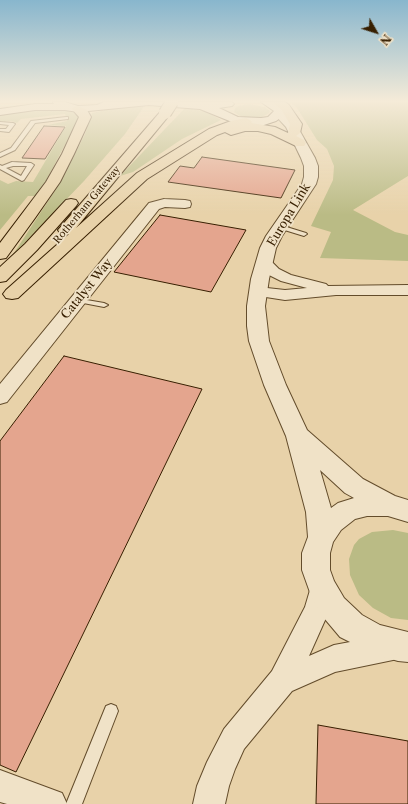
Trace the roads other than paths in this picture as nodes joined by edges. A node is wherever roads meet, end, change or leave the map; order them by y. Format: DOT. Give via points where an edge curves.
graph roads {
  1 [pos="20,140"];
  2 [pos="74,140"];
  3 [pos="127,140"];
  4 [pos="130,140"];
  5 [pos="199,140"];
  6 [pos="209,140"];
  7 [pos="298,140"];
  8 [pos="0,155"];
  9 [pos="171,156"];
  10 [pos="1,167"];
  11 [pos="186,204"];
  12 [pos="280,227"];
  13 [pos="304,234"];
  14 [pos="0,254"];
  15 [pos="264,262"];
  16 [pos="0,277"];
  17 [pos="336,290"];
  18 [pos="408,290"];
  19 [pos="258,292"];
  20 [pos="78,300"];
  21 [pos="6,301"];
  22 [pos="104,305"];
  23 [pos="0,397"];
  24 [pos="298,436"];
  25 [pos="398,508"];
  26 [pos="321,537"];
  27 [pos="322,588"];
  28 [pos="403,646"];
  29 [pos="282,680"];
  30 [pos="111,711"];
  31 [pos="0,786"];
  32 [pos="51,804"];
  33 [pos="74,804"];
  34 [pos="209,804"];
  1 -- 8 [label="lane" via="13,149"];
  2 -- 14 [label="highway" via="60,168 30,215"];
  3 -- 16 [label="highway, Rotherham Gateway" via="84,190"];
  4 -- 21 [label="highway, Rotherham Gateway"];
  5 -- 9 [label="highway"];
  6 -- 9 [label="highway"];
  7 -- 12 [label="street, Europa Link" via="311,166 311,177"];
  9 -- 21 [label="highway" via="124,190"];
  10 -- 10 [label="lane" via="12,164 31,165 22,180"];
  11 -- 20 [label="street, Catalyst Way" via="164,203 154,206"];
  12 -- 13 [label="lane"];
  12 -- 15 [label="street, Europa Link" via="268,248"];
  15 -- 17 [label="street" via="274,272 286,278"];
  15 -- 19 [label="street, Europa Link"];
  17 -- 18 [label="street"];
  17 -- 19 [label="street" via="285,295"];
  19 -- 24 [label="street, Europa Link" via="256,306 259,341"];
  20 -- 22 [label="lane"];
  20 -- 23 [label="street, Catalyst Way"];
  24 -- 25 [label="street, Europa Link" via="354,486"];
  24 -- 26 [label="street, Europa Link" via="319,512"];
  25 -- 26 [label="street, Europa Link" via="367,506 348,511 332,522"];
  26 -- 27 [label="street, Europa Link" via="316,553 316,570"];
  27 -- 28 [label="street, Europa Link" via="334,608 351,626 374,639"];
  27 -- 29 [label="street" via="317,609"];
  28 -- 29 [label="street" via="334,659"];
  29 -- 34 [label="street" via="234,739 212,786"];
  30 -- 33 [label="lane"];
  31 -- 32 [label="street"];
}
